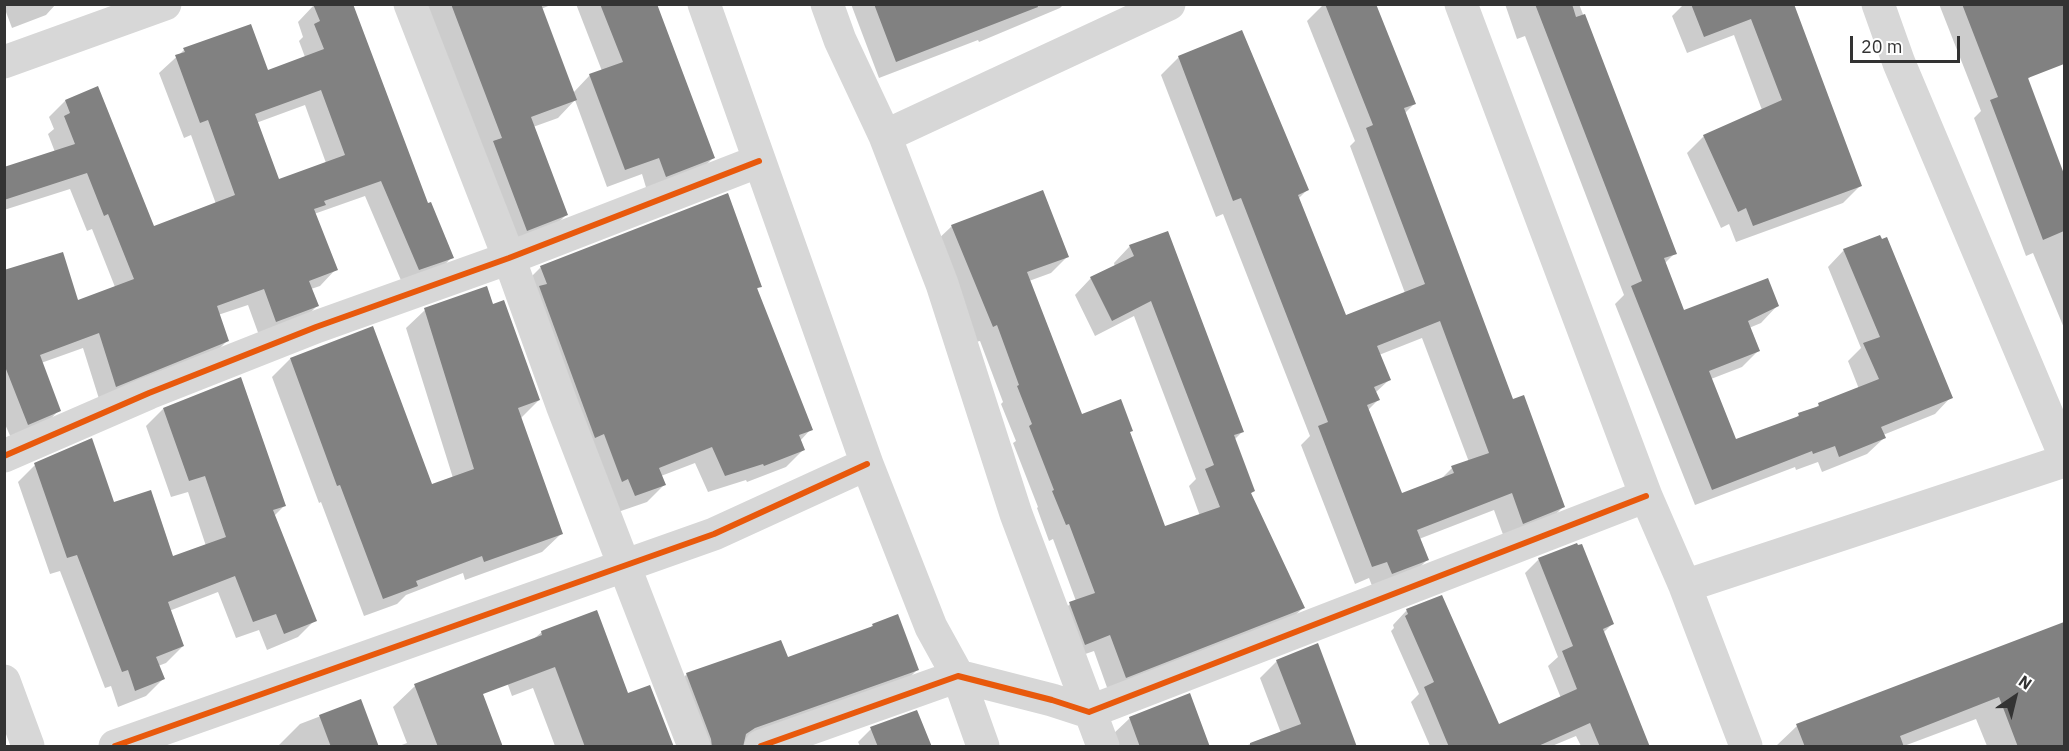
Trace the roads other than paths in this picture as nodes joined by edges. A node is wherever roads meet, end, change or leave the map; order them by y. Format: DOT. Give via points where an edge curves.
graph roads {
  1 [pos="165,4"];
  2 [pos="410,4"];
  3 [pos="704,4"];
  4 [pos="827,4"];
  5 [pos="1169,4"];
  6 [pos="1461,4"];
  7 [pos="1878,4"];
  8 [pos="1123,14"];
  9 [pos="4,62"];
  10 [pos="885,136"];
  11 [pos="759,161"];
  12 [pos="509,258"];
  13 [pos="2064,454"];
  14 [pos="4,456"];
  15 [pos="2064,460"];
  16 [pos="867,464"];
  17 [pos="1646,496"];
  18 [pos="625,565"];
  19 [pos="1685,586"];
  20 [pos="958,676"];
  21 [pos="4,681"];
  22 [pos="1089,712"];
  23 [pos="28,747"];
  24 [pos="115,747"];
  25 [pos="694,747"];
  26 [pos="761,747"];
  27 [pos="982,747"];
  28 [pos="1103,747"];
  29 [pos="1746,747"];
  1 -- 9 [label="street"];
  2 -- 12 [label="street"];
  3 -- 11 [label="street"];
  4 -- 10 [label="street"];
  5 -- 8 [label="street"];
  6 -- 17 [label="street"];
  7 -- 13 [label="street"];
  8 -- 10 [label="street"];
  10 -- 22 [label="street" via="942,284 1016,514"];
  11 -- 12 [label="street"];
  11 -- 16 [label="street"];
  12 -- 14 [label="street" via="294,336"];
  12 -- 18 [label="street"];
  15 -- 19 [label="street"];
  16 -- 18 [label="street" via="714,534"];
  16 -- 20 [label="street" via="931,627"];
  17 -- 19 [label="street"];
  17 -- 22 [label="street"];
  18 -- 24 [label="street"];
  18 -- 25 [label="street"];
  19 -- 29 [label="street"];
  20 -- 22 [label="street"];
  20 -- 26 [label="street"];
  20 -- 27 [label="street"];
  21 -- 23 [label="street"];
  22 -- 28 [label="street"];
}
